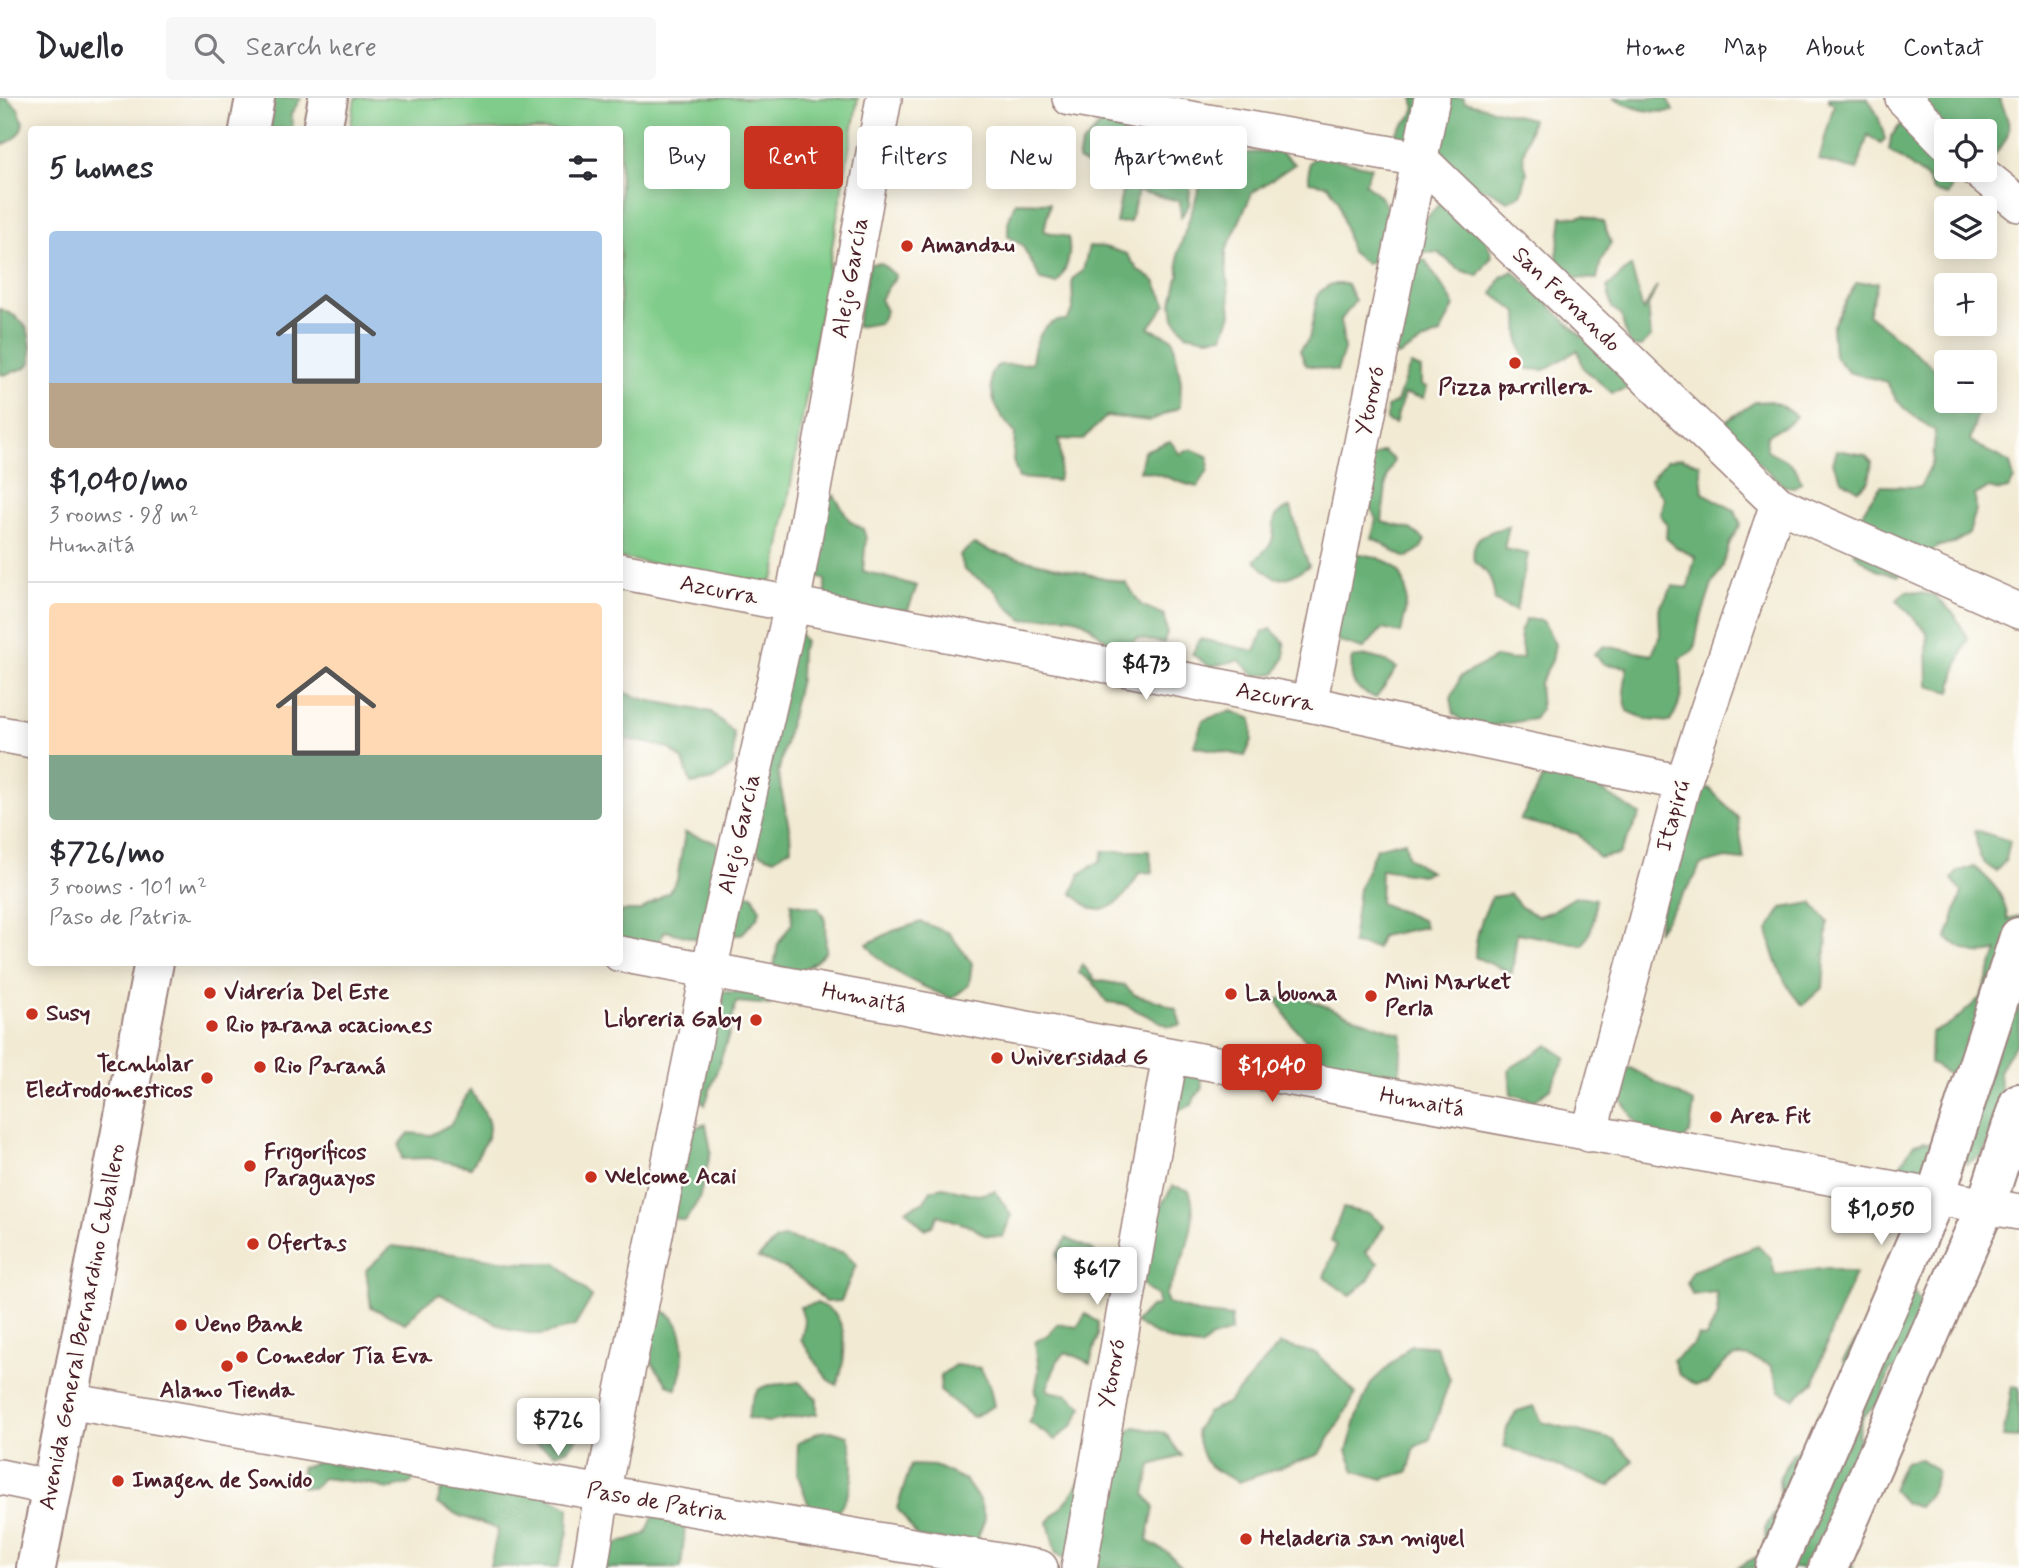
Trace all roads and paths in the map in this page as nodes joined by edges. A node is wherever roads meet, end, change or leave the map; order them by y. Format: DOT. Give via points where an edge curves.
graph roads {
  1 [pos="255,98"];
  2 [pos="328,98"];
  3 [pos="884,98"];
  4 [pos="1070,98"];
  5 [pos="1432,98"];
  6 [pos="1903,98"];
  7 [pos="250,126"];
  8 [pos="323,126"];
  9 [pos="1934,130"];
  10 [pos="1420,159"];
  11 [pos="1992,182"];
  12 [pos="2019,204"];
  13 [pos="1778,504"];
  14 [pos="623,573"];
  15 [pos="792,605"];
  16 [pos="2019,611"];
  17 [pos="1309,704"];
  18 [pos="0,734"];
  19 [pos="28,739"];
  20 [pos="1683,783"];
  21 [pos="2019,937"];
  22 [pos="623,955"];
  23 [pos="153,966"];
  24 [pos="709,970"];
  25 [pos="1170,1056"];
  26 [pos="2019,1103"];
  27 [pos="1589,1134"];
  28 [pos="1935,1198"];
  29 [pos="2002,1209"];
  30 [pos="68,1401"];
  31 [pos="0,1477"];
  32 [pos="52,1488"];
  33 [pos="602,1494"];
  34 [pos="37,1568"];
  35 [pos="590,1568"];
  36 [pos="1040,1568"];
  37 [pos="1079,1568"];
  38 [pos="1775,1568"];
  39 [pos="1828,1568"];
  1 -- 7 [label="main road"];
  2 -- 8 [label="main road"];
  3 -- 15 [label="street, Alejo García"];
  4 -- 10 [label="street"];
  5 -- 10 [label="street, Ytororó"];
  6 -- 9 [label="street"];
  10 -- 13 [label="street, San Fernando"];
  10 -- 17 [label="street, Ytororó"];
  11 -- 12 [label="street"];
  13 -- 16 [label="street, San Fernando"];
  13 -- 20 [label="street, Itapirú"];
  14 -- 15 [label="street, Azcurra"];
  15 -- 17 [label="street, Azcurra"];
  15 -- 24 [label="street, Alejo García"];
  17 -- 20 [label="street, Azcurra"];
  18 -- 19 [label="street"];
  20 -- 27 [label="street, Itapirú"];
  21 -- 28 [label="main road"];
  22 -- 24 [label="street, Humaitá"];
  23 -- 30 [label="main road, Avenida General Bernardino Caballero"];
  24 -- 25 [label="street, Humaitá"];
  24 -- 33 [label="street, Alejo García"];
  25 -- 27 [label="street, Humaitá"];
  25 -- 37 [label="street, Ytororó"];
  26 -- 29 [label="main road"];
  27 -- 28 [label="street, Humaitá"];
  28 -- 29 [label="street, Humaitá"];
  28 -- 38 [label="main road"];
  29 -- 39 [label="main road"];
  30 -- 32 [label="main road, Avenida General Bernardino Caballero"];
  30 -- 33 [label="street, Paso de Patria"];
  31 -- 32 [label="street"];
  32 -- 34 [label="main road, Avenida General Bernardino Caballero"];
  33 -- 35 [label="street, Alejo García"];
  33 -- 36 [label="street, Paso de Patria"];
}
